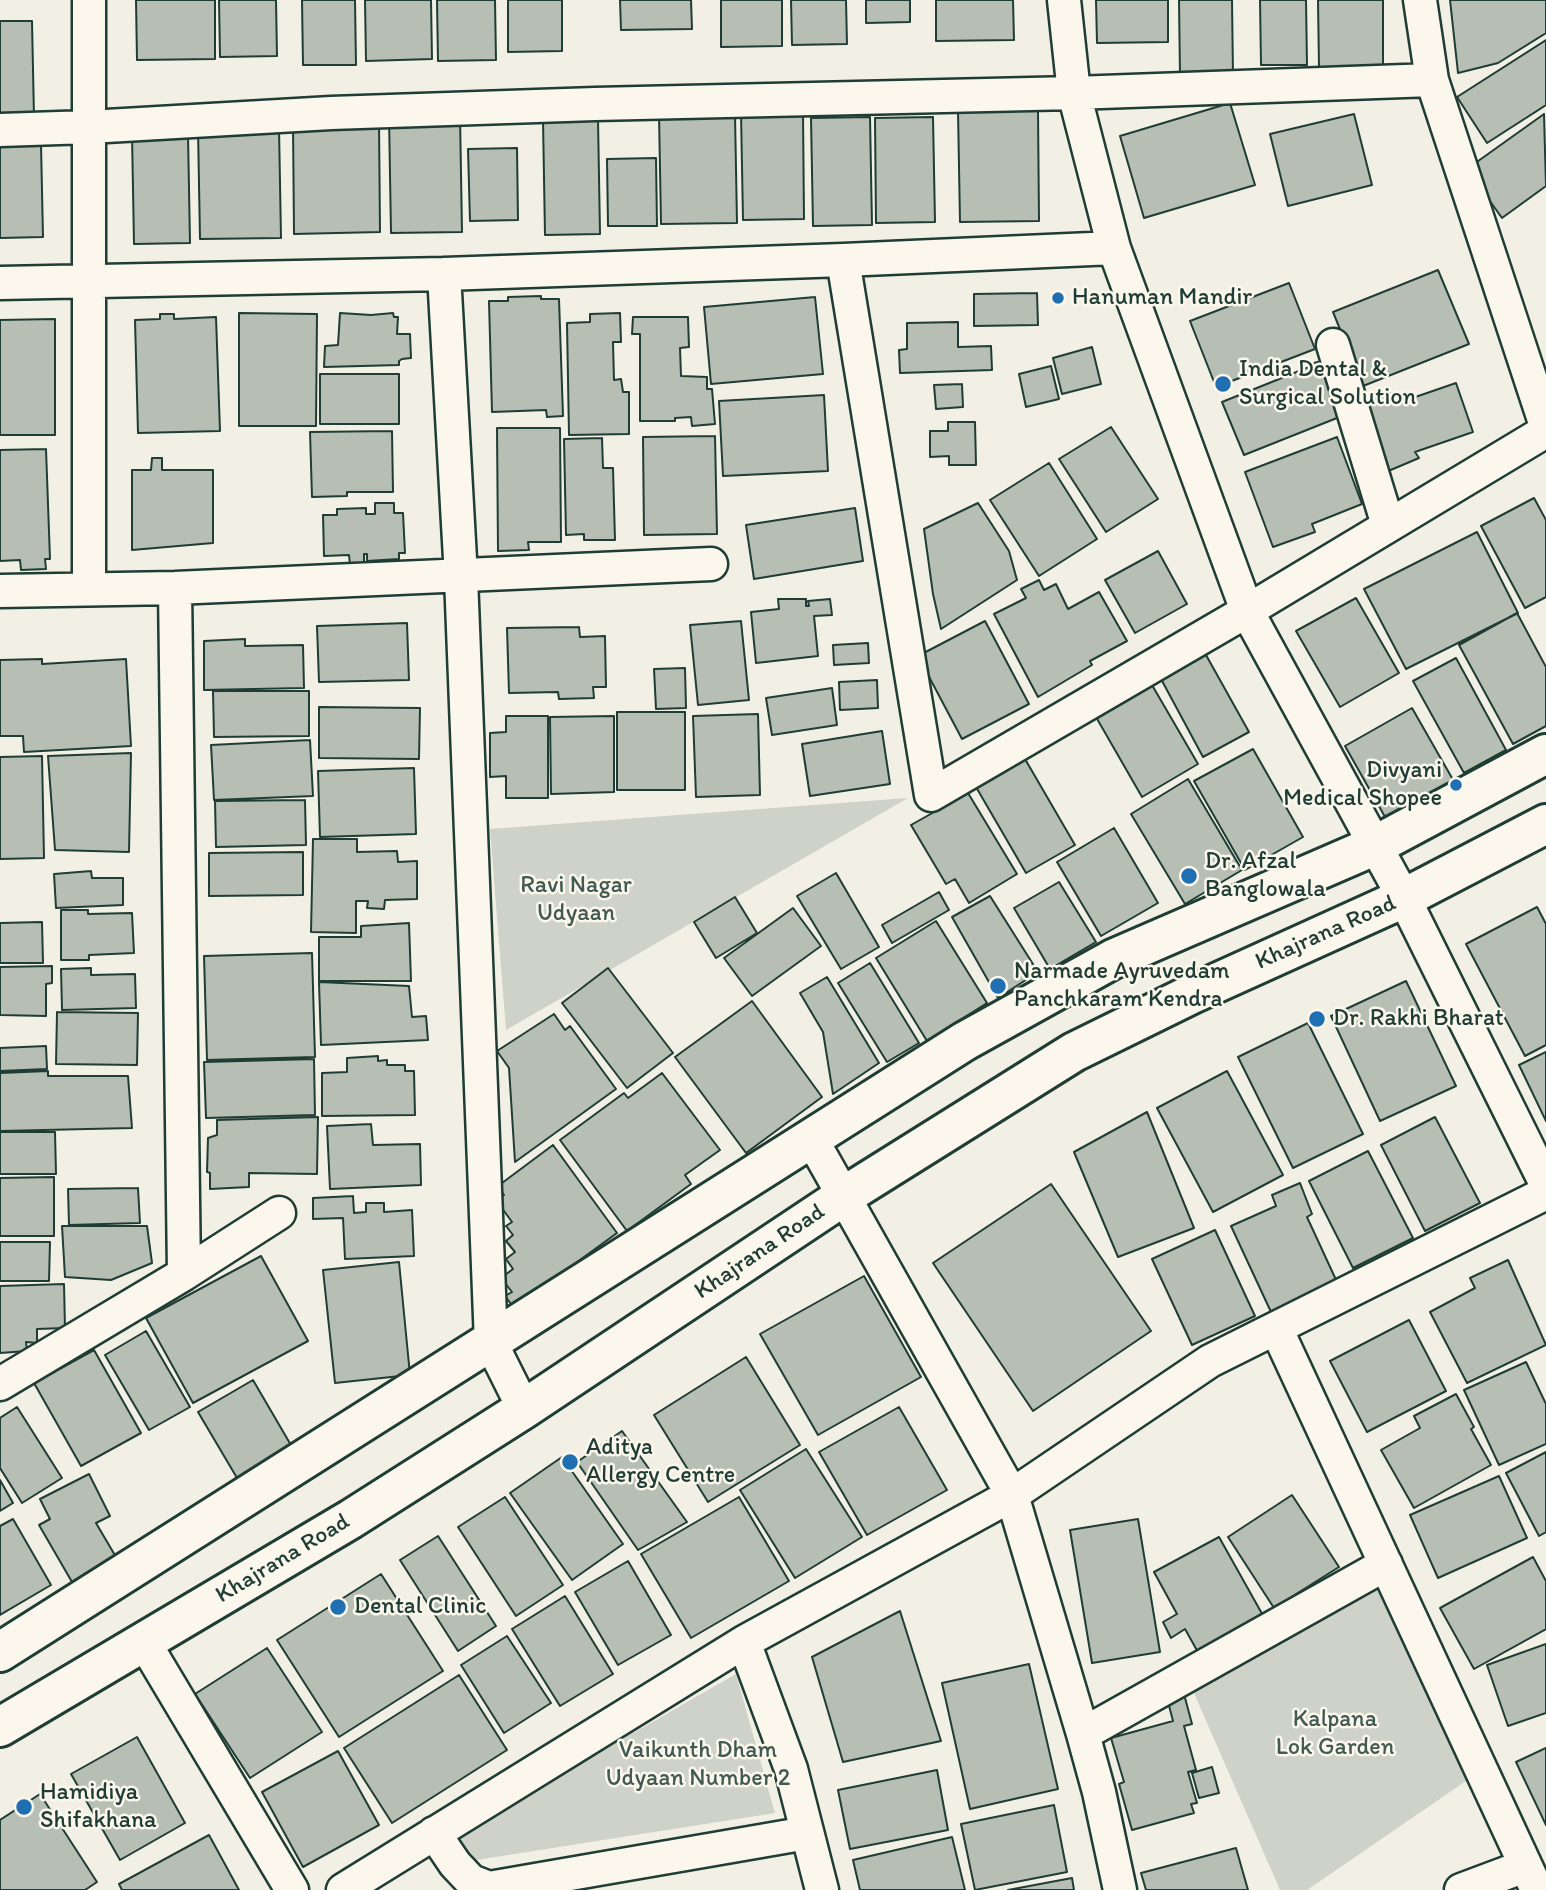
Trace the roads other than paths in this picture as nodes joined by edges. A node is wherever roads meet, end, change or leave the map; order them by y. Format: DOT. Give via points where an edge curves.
graph roads {
  1 [pos="89,0"];
  2 [pos="1064,0"];
  3 [pos="1420,0"];
  4 [pos="1432,80"];
  5 [pos="1074,93"];
  6 [pos="89,127"];
  7 [pos="0,130"];
  8 [pos="1114,248"];
  9 [pos="843,260"];
  10 [pos="444,274"];
  11 [pos="89,281"];
  12 [pos="0,283"];
  13 [pos="1334,345"];
  14 [pos="1546,426"];
  15 [pos="1546,431"];
  16 [pos="1388,525"];
  17 [pos="711,564"];
  18 [pos="461,577"];
  19 [pos="175,588"];
  20 [pos="89,589"];
  21 [pos="0,591"];
  22 [pos="1247,611"];
  23 [pos="1546,754"];
  24 [pos="1546,824"];
  25 [pos="1374,846"];
  26 [pos="1404,898"];
  27 [pos="811,1138"];
  28 [pos="1546,1184"];
  29 [pos="1546,1193"];
  30 [pos="844,1196"];
  31 [pos="279,1213"];
  32 [pos="184,1274"];
  33 [pos="1276,1328"];
  34 [pos="491,1343"];
  35 [pos="0,1384"];
  36 [pos="523,1409"];
  37 [pos="1012,1495"];
  38 [pos="1386,1564"];
  39 [pos="144,1642"];
  40 [pos="744,1642"];
  41 [pos="0,1652"];
  42 [pos="0,1727"];
  43 [pos="1083,1734"];
  44 [pos="434,1833"];
  45 [pos="807,1833"];
  46 [pos="1531,1878"];
  47 [pos="292,1890"];
  48 [pos="343,1890"];
  49 [pos="822,1890"];
  50 [pos="1120,1890"];
  51 [pos="1461,1890"];
  1 -- 6 [label="street"];
  2 -- 5 [label="street"];
  3 -- 4 [label="street"];
  4 -- 5 [label="street"];
  4 -- 14 [label="street"];
  5 -- 6 [label="street" via="373,111"];
  5 -- 8 [label="street"];
  6 -- 7 [label="street"];
  6 -- 11 [label="street"];
  8 -- 9 [label="street"];
  8 -- 22 [label="street"];
  9 -- 10 [label="street"];
  9 -- 22 [label="street" via="931,795"];
  10 -- 11 [label="street"];
  10 -- 18 [label="street"];
  11 -- 12 [label="street"];
  11 -- 20 [label="street"];
  13 -- 16 [label="street"];
  15 -- 16 [label="street"];
  16 -- 22 [label="street"];
  17 -- 18 [label="street"];
  18 -- 19 [label="street"];
  18 -- 34 [label="street"];
  19 -- 20 [label="street"];
  19 -- 32 [label="street"];
  20 -- 21 [label="street"];
  22 -- 25 [label="street"];
  23 -- 25 [label="main road"];
  24 -- 26 [label="main road, Khajrana Road"];
  25 -- 26 [label="street"];
  25 -- 27 [label="main road" via="1113,959 965,1041"];
  26 -- 28 [label="street"];
  26 -- 30 [label="main road, Khajrana Road" via="1074,1052"];
  27 -- 30 [label="street"];
  27 -- 34 [label="main road"];
  29 -- 33 [label="street"];
  30 -- 36 [label="main road, Khajrana Road"];
  30 -- 37 [label="street"];
  31 -- 32 [label="street"];
  32 -- 35 [label="street"];
  33 -- 37 [label="street" via="1210,1361"];
  33 -- 38 [label="street"];
  34 -- 36 [label="street"];
  34 -- 41 [label="main road"];
  36 -- 39 [label="main road, Khajrana Road" via="351,1519"];
  37 -- 40 [label="street"];
  37 -- 43 [label="street"];
  38 -- 43 [label="street"];
  38 -- 46 [label="street"];
  39 -- 42 [label="main road, Khajrana Road"];
  39 -- 47 [label="street"];
  40 -- 44 [label="street"];
  40 -- 45 [label="street" via="790,1769"];
  43 -- 50 [label="street"];
  44 -- 45 [label="street" via="471,1881 489,1888"];
  44 -- 48 [label="street"];
  45 -- 49 [label="street"];
  46 -- 51 [label="street"];
}
